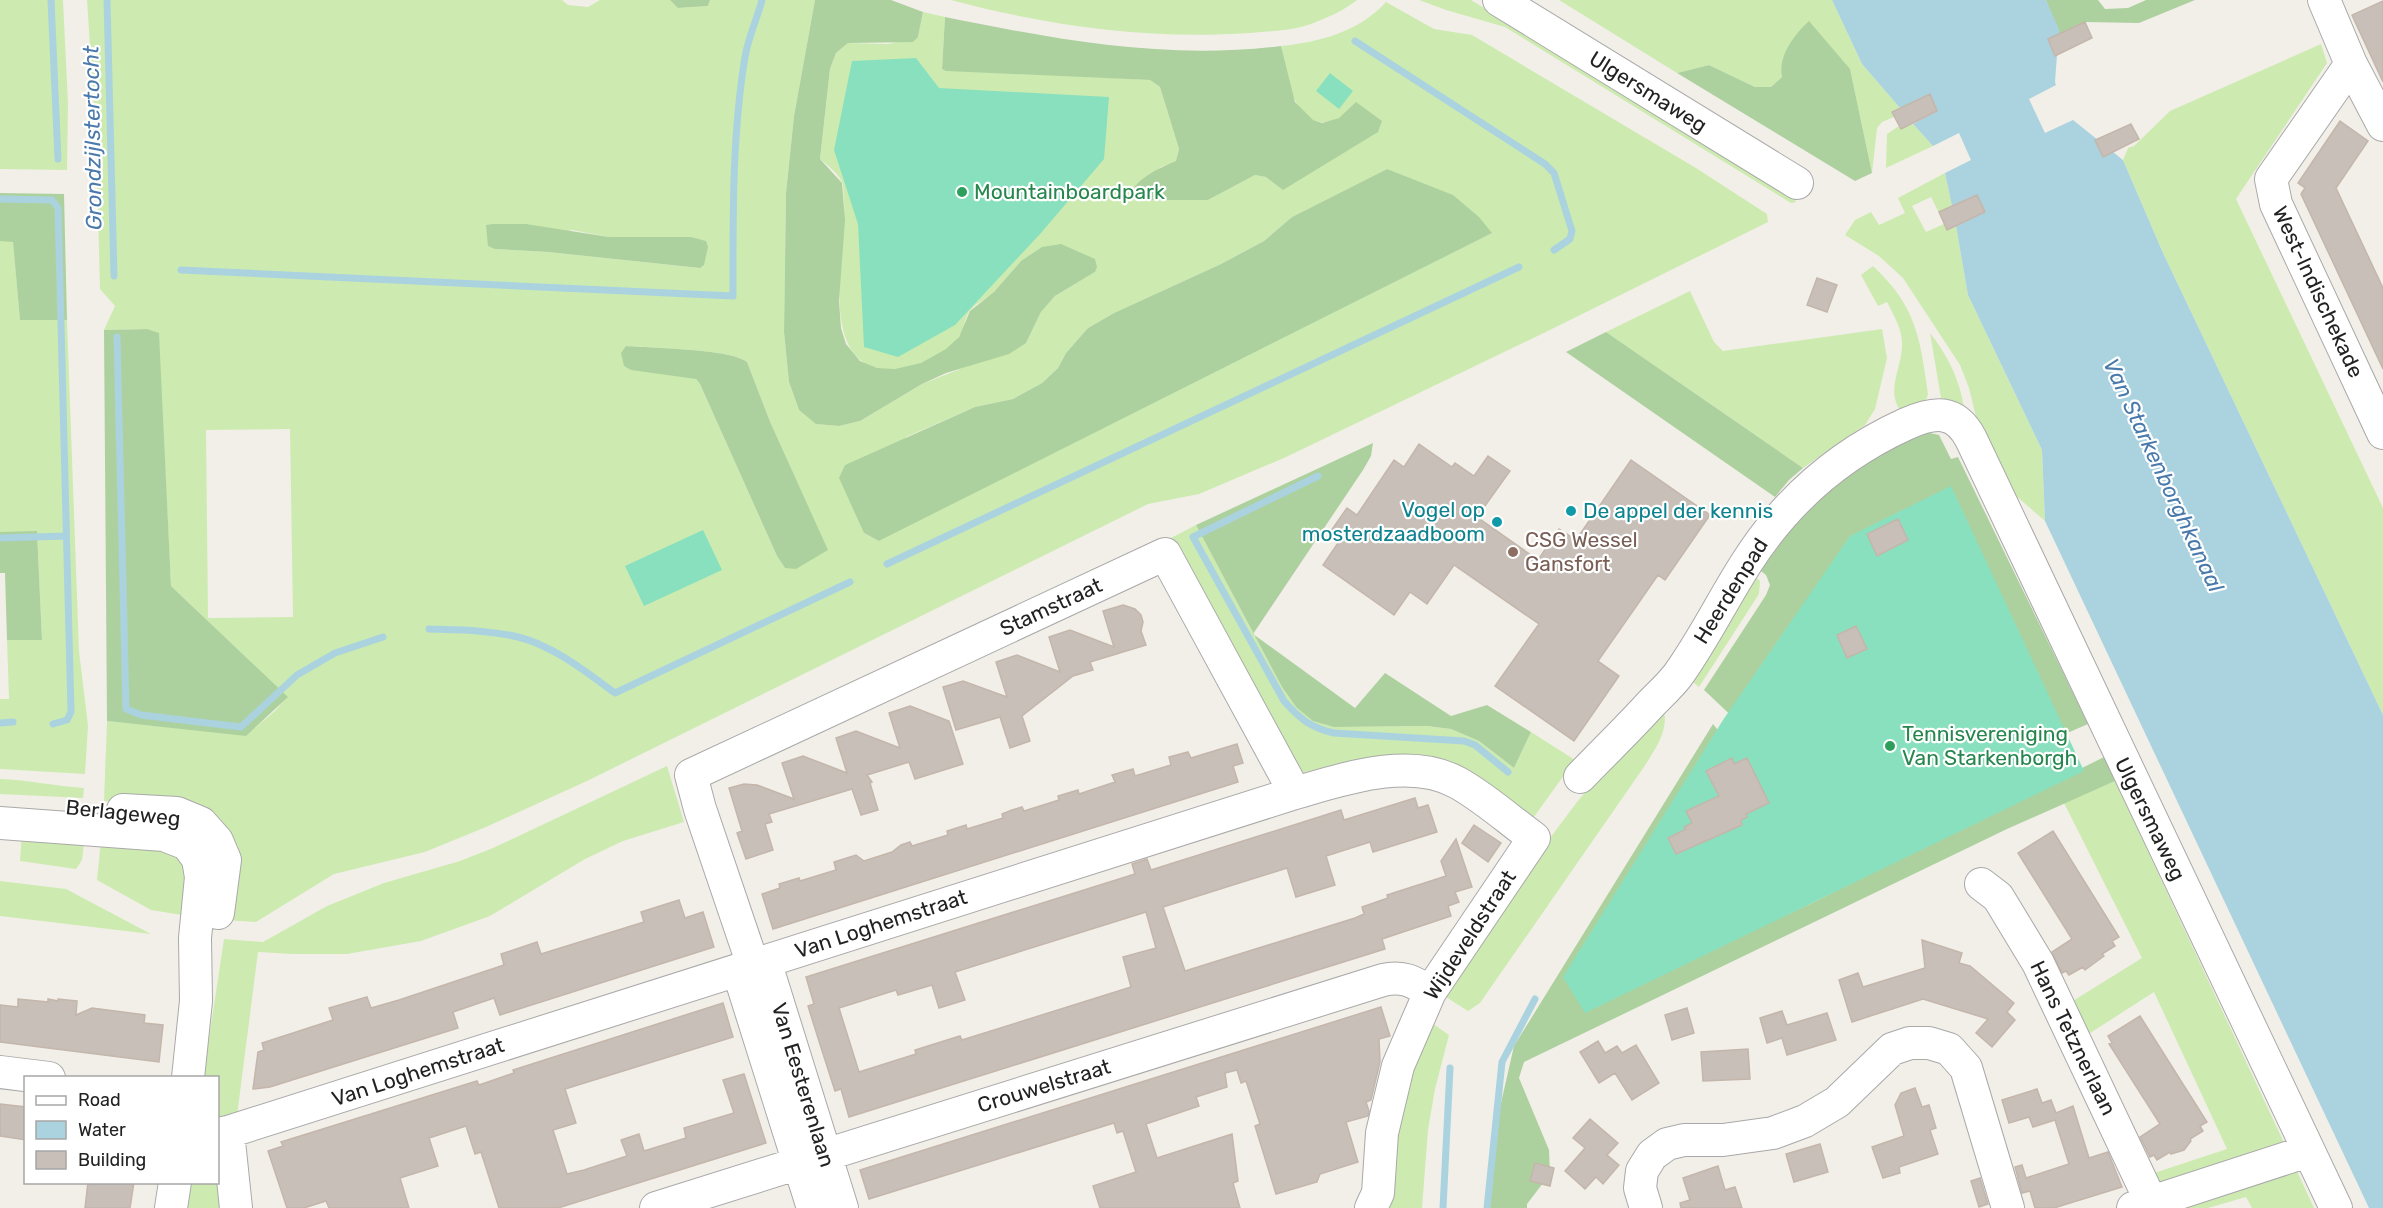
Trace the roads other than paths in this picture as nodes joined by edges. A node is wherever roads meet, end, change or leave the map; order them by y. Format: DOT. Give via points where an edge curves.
graph roads {
  1 [pos="1499,0"];
  2 [pos="2324,0"];
  3 [pos="2351,64"];
  4 [pos="2383,125"];
  5 [pos="1797,183"];
  6 [pos="1966,429"];
  7 [pos="2383,433"];
  8 [pos="691,775"];
  9 [pos="1580,777"];
  10 [pos="1295,793"];
  11 [pos="0,803"];
  12 [pos="0,823"];
  13 [pos="1534,838"];
  14 [pos="1981,884"];
  15 [pos="752,966"];
  16 [pos="1430,992"];
  17 [pos="196,1001"];
  18 [pos="0,1072"];
  19 [pos="39,1076"];
  20 [pos="188,1076"];
  21 [pos="223,1133"];
  22 [pos="2308,1150"];
  23 [pos="812,1159"];
  24 [pos="175,1184"];
  25 [pos="2146,1206"];
  26 [pos="171,1208"];
  27 [pos="236,1208"];
  28 [pos="656,1208"];
  29 [pos="813,1208"];
  30 [pos="842,1208"];
  31 [pos="1371,1208"];
  32 [pos="1646,1208"];
  33 [pos="2008,1208"];
  34 [pos="2336,1208"];
  1 -- 5 [label="street, Ulgersmaweg"];
  2 -- 3 [label="street"];
  3 -- 4 [label="street"];
  3 -- 7 [label="street, West-Indischekade" via="2271,179 2276,204"];
  6 -- 9 [label="street, Heerdenpad" via="1949,416 1927,415 1871,441 1810,486 1766,534 1676,677"];
  6 -- 22 [label="street, Ulgersmaweg"];
  8 -- 10 [label="street, Stamstraat" via="1165,554"];
  8 -- 15 [label="street, Van Eesterenlaan"];
  10 -- 13 [label="street, Van Loghemstraat" via="1363,774 1435,774 1458,783"];
  10 -- 15 [label="street, Van Loghemstraat"];
  11 -- 17 [label="street, Berlageweg" via="177,813 201,824 217,841 225,860 213,942"];
  12 -- 17 [label="street, Berlageweg" via="165,835 187,844 198,859 201,877 195,938"];
  13 -- 16 [label="street, Wijdeveldstraat"];
  14 -- 25 [label="street, Hans Tetznerlaan" via="1998,897 2038,963"];
  15 -- 21 [label="street, Van Loghemstraat"];
  15 -- 23 [label="street, Van Eesterenlaan"];
  16 -- 23 [label="street, Crouwelstraat" via="1400,977 1383,980"];
  16 -- 31 [label="street, Wijdeveldstraat" via="1398,1066 1382,1133 1378,1193"];
  17 -- 20 [label="street, Berlageweg"];
  18 -- 19 [label="street"];
  21 -- 27 [label="street"];
  22 -- 25 [label="street"];
  22 -- 34 [label="street, Ulgersmaweg"];
  23 -- 28 [label="street, Crouwelstraat"];
  23 -- 29 [label="street, Van Eesterenlaan"];
  23 -- 30 [label="street, Van Eesterenlaan"];
  24 -- 26 [label="street"];
  32 -- 33 [label="street" via="1640,1188 1642,1171 1652,1155 1667,1144 1773,1133 1805,1121 1837,1102 1892,1049 1910,1043 1929,1043 1949,1049 1966,1068"];
}
